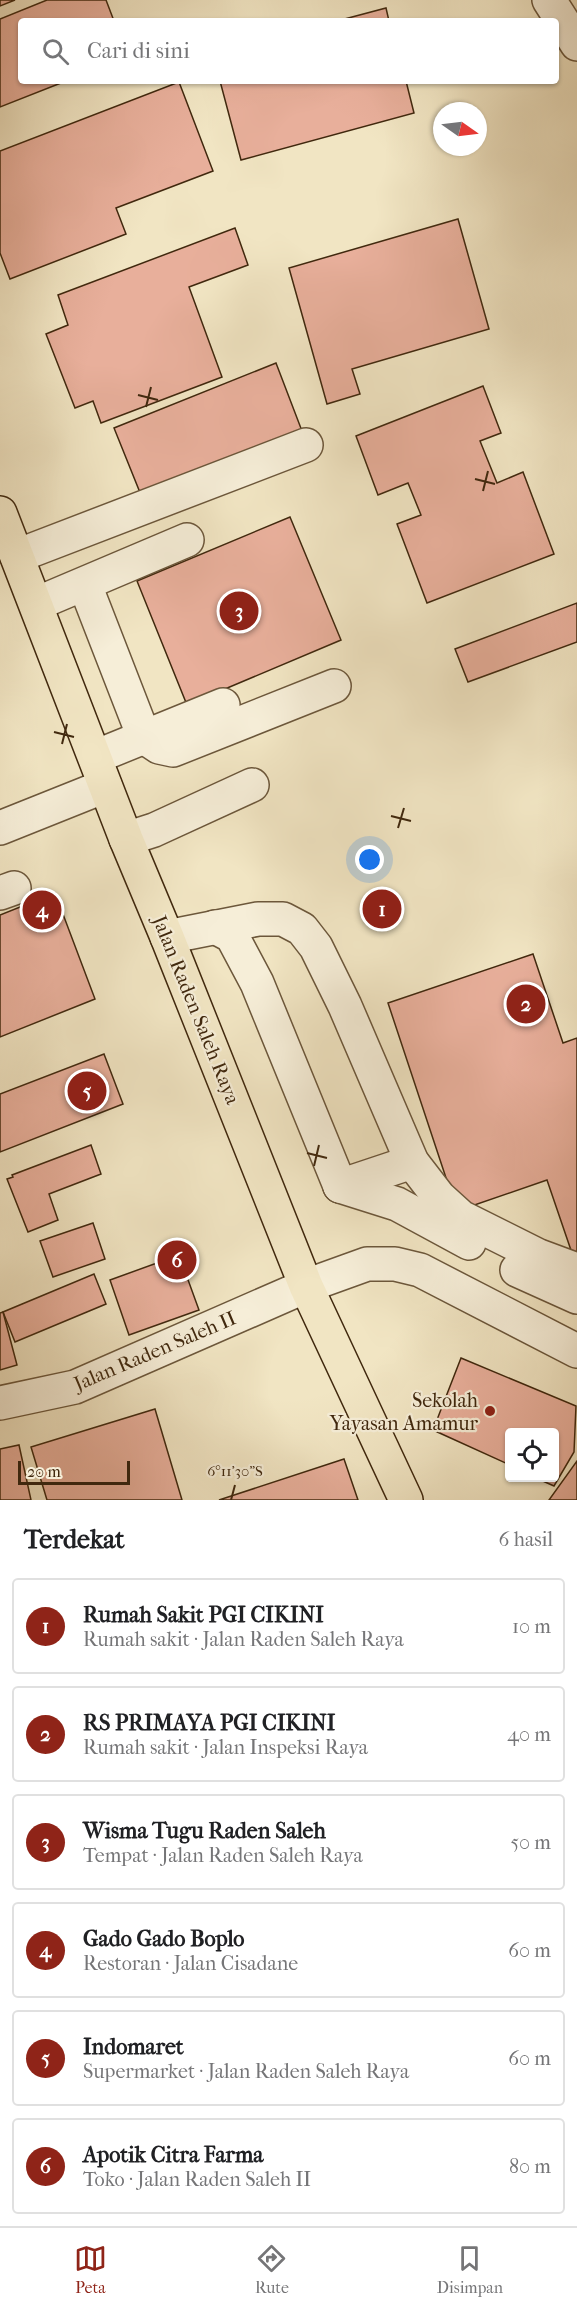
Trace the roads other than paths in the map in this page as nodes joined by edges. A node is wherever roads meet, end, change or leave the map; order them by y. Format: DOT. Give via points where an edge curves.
graph roads {
  1 [pos="549,0"];
  2 [pos="577,44"];
  3 [pos="306,445"];
  4 [pos="0,513"];
  5 [pos="187,540"];
  6 [pos="17,556"];
  7 [pos="85,585"];
  8 [pos="36,604"];
  9 [pos="334,686"];
  10 [pos="223,705"];
  11 [pos="144,737"];
  12 [pos="100,771"];
  13 [pos="252,784"];
  14 [pos="0,828"];
  15 [pos="126,839"];
  16 [pos="215,927"];
  17 [pos="168,938"];
  18 [pos="412,1162"];
  19 [pos="340,1186"];
  20 [pos="577,1270"];
  21 [pos="306,1286"];
  22 [pos="577,1297"];
  23 [pos="577,1351"];
  24 [pos="0,1403"];
  25 [pos="406,1500"];
  1 -- 2 [label="street"];
  3 -- 6 [label="street"];
  4 -- 6 [label="main road, Jalan Raden Saleh Raya"];
  5 -- 7 [label="street"];
  6 -- 8 [label="main road, Jalan Raden Saleh Raya"];
  7 -- 8 [label="street"];
  7 -- 11 [label="street"];
  8 -- 12 [label="main road, Jalan Raden Saleh Raya"];
  9 -- 11 [label="street" via="173,750"];
  10 -- 11 [label="street"];
  11 -- 12 [label="street"];
  12 -- 14 [label="street"];
  12 -- 15 [label="main road, Jalan Raden Saleh Raya"];
  13 -- 15 [label="street"];
  15 -- 17 [label="main road, Jalan Raden Saleh Raya"];
  16 -- 17 [label="street"];
  16 -- 18 [label="street" via="283,919 302,929 316,947 345,1006"];
  16 -- 19 [label="street" via="232,936 257,983"];
  17 -- 21 [label="main road, Jalan Raden Saleh Raya"];
  18 -- 19 [label="street"];
  18 -- 20 [label="street" via="439,1197 461,1217 540,1257"];
  19 -- 22 [label="street" via="397,1203 533,1279"];
  21 -- 23 [label="street, Jalan Raden Saleh II" via="367,1264 395,1264 420,1270"];
  21 -- 24 [label="street, Jalan Raden Saleh II" via="75,1387"];
  21 -- 25 [label="main road, Jalan Raden Saleh Raya"];
}
